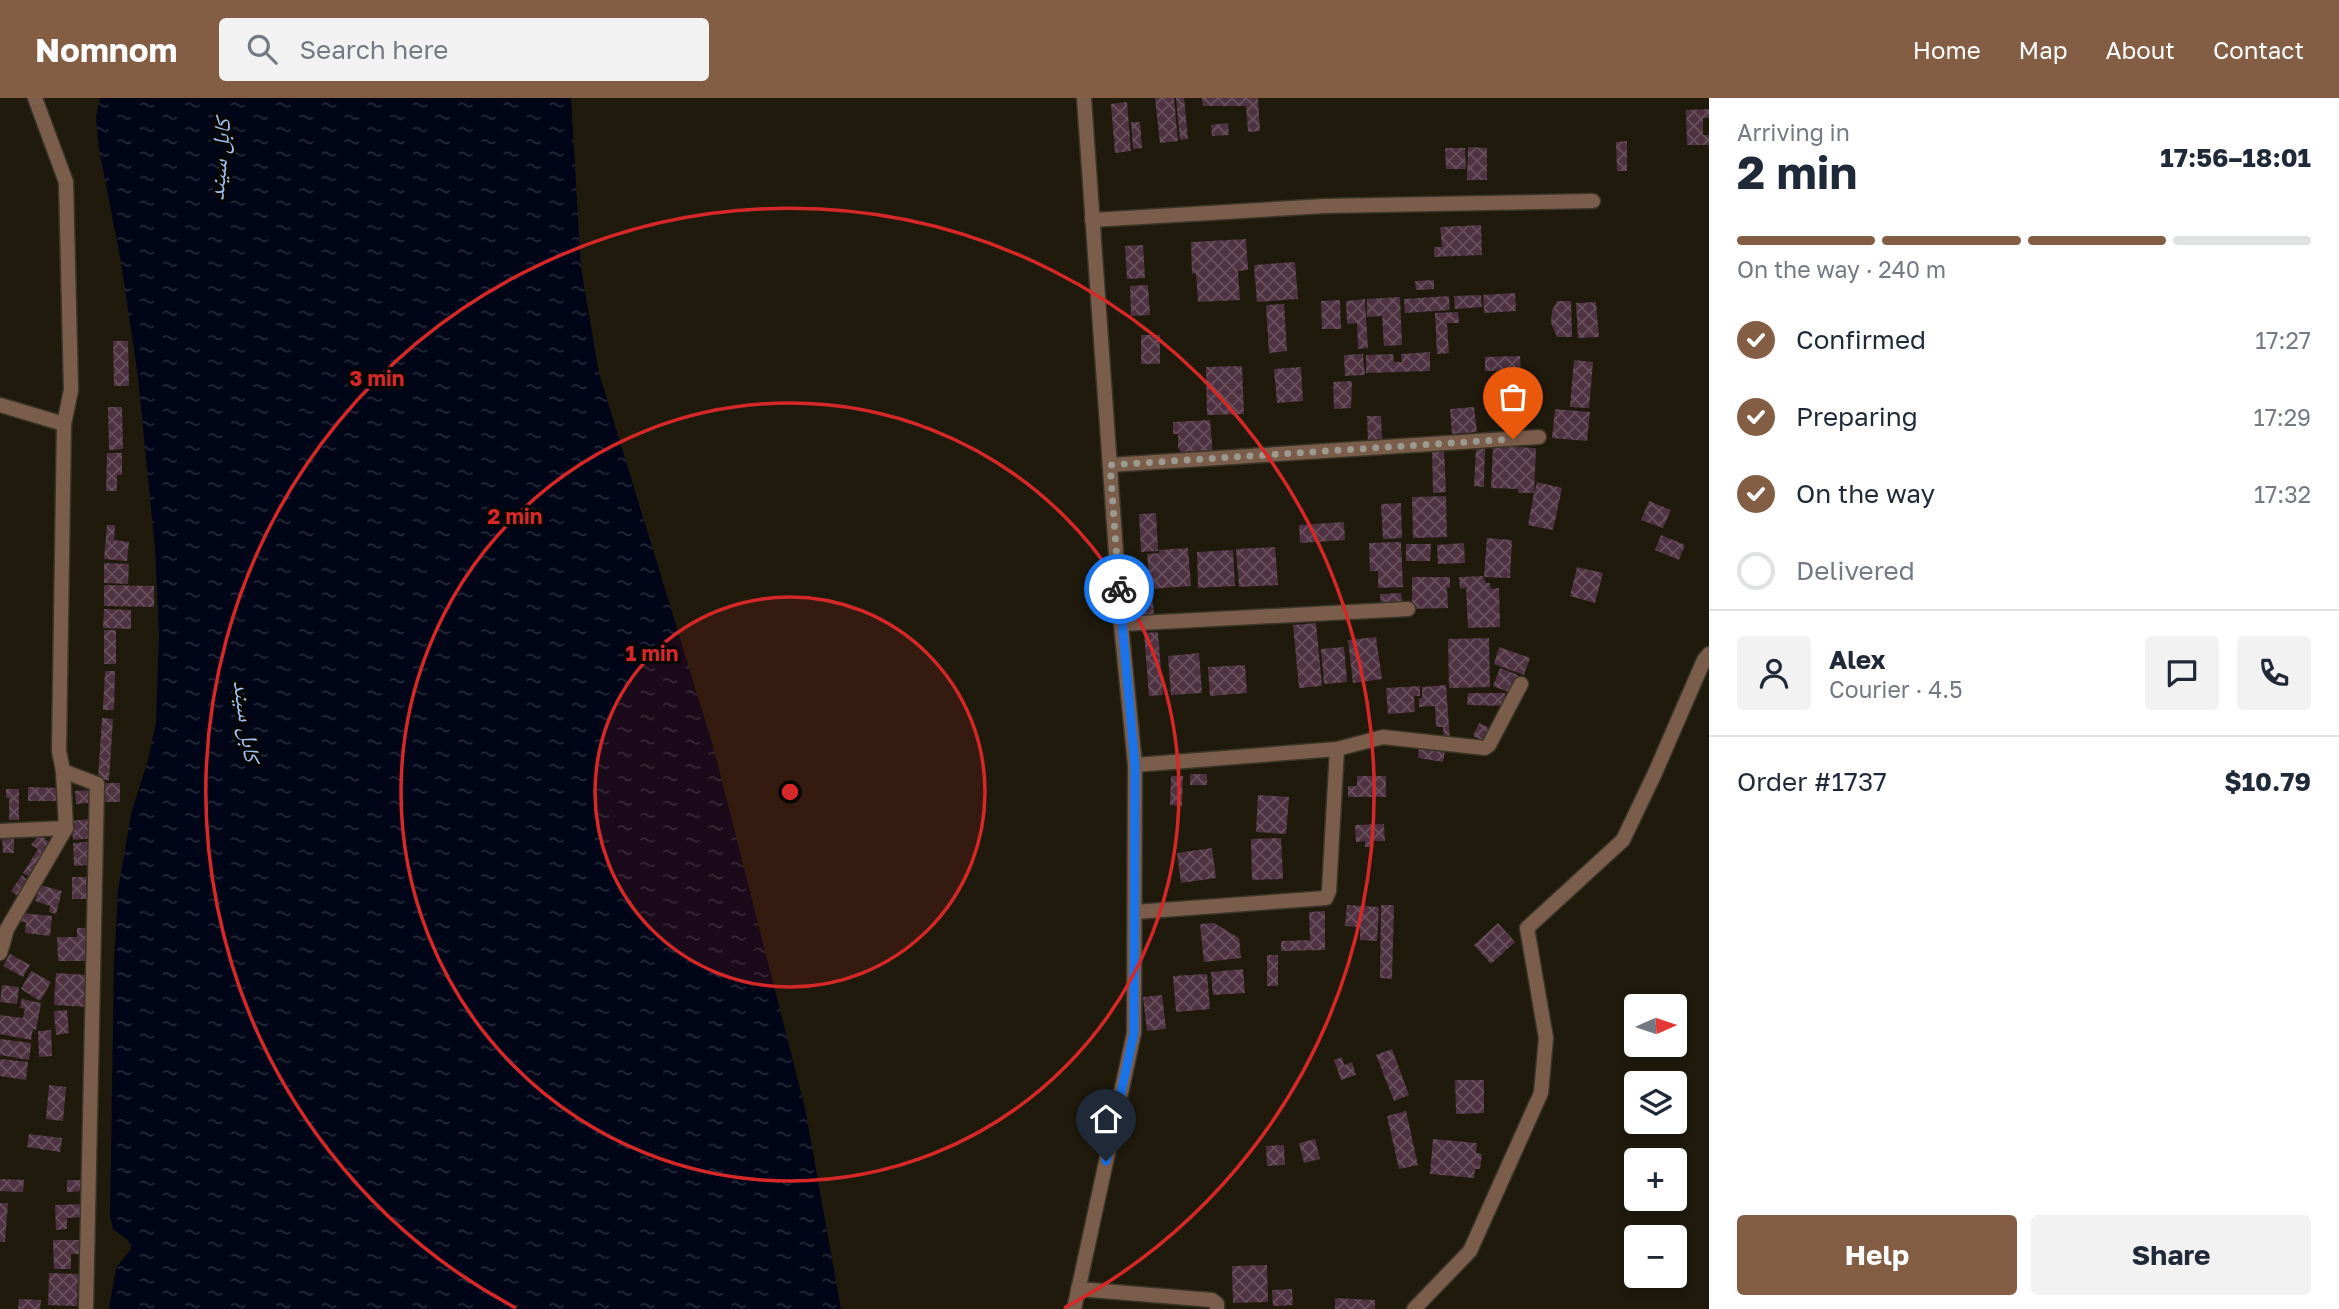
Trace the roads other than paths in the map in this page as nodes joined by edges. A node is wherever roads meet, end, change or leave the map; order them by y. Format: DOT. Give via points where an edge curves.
graph roads {
  1 [pos="35,98"];
  2 [pos="1084,98"];
  3 [pos="1593,201"];
  4 [pos="1092,220"];
  5 [pos="0,405"];
  6 [pos="64,424"];
  7 [pos="1539,438"];
  8 [pos="1110,465"];
  9 [pos="1408,608"];
  10 [pos="1121,624"];
  11 [pos="1709,654"];
  12 [pos="1521,684"];
  13 [pos="1337,749"];
  14 [pos="1135,765"];
  15 [pos="63,771"];
  16 [pos="66,828"];
  17 [pos="0,831"];
  18 [pos="1135,912"];
  19 [pos="0,953"];
  20 [pos="1078,1289"];
  21 [pos="86,1309"];
  22 [pos="1074,1309"];
  23 [pos="1217,1309"];
  24 [pos="1414,1309"];
  1 -- 6 [label="street" via="66,182 71,390"];
  2 -- 4 [label="street"];
  3 -- 4 [label="street" via="1325,206"];
  4 -- 8 [label="street"];
  5 -- 6 [label="street"];
  6 -- 15 [label="street" via="59,751"];
  7 -- 8 [label="street"];
  8 -- 10 [label="street"];
  9 -- 10 [label="street"];
  10 -- 14 [label="street"];
  11 -- 24 [label="street" via="1623,840 1527,928 1546,1038 1541,1093 1469,1251"];
  12 -- 13 [label="street" via="1485,748 1383,737"];
  13 -- 14 [label="street"];
  13 -- 18 [label="street" via="1326,898"];
  14 -- 18 [label="street"];
  15 -- 16 [label="street"];
  15 -- 21 [label="street" via="97,785"];
  16 -- 17 [label="street"];
  16 -- 19 [label="street" via="7,929"];
  18 -- 20 [label="street" via="1134,1033"];
  20 -- 22 [label="street"];
  20 -- 23 [label="street" via="1212,1300"];
}
